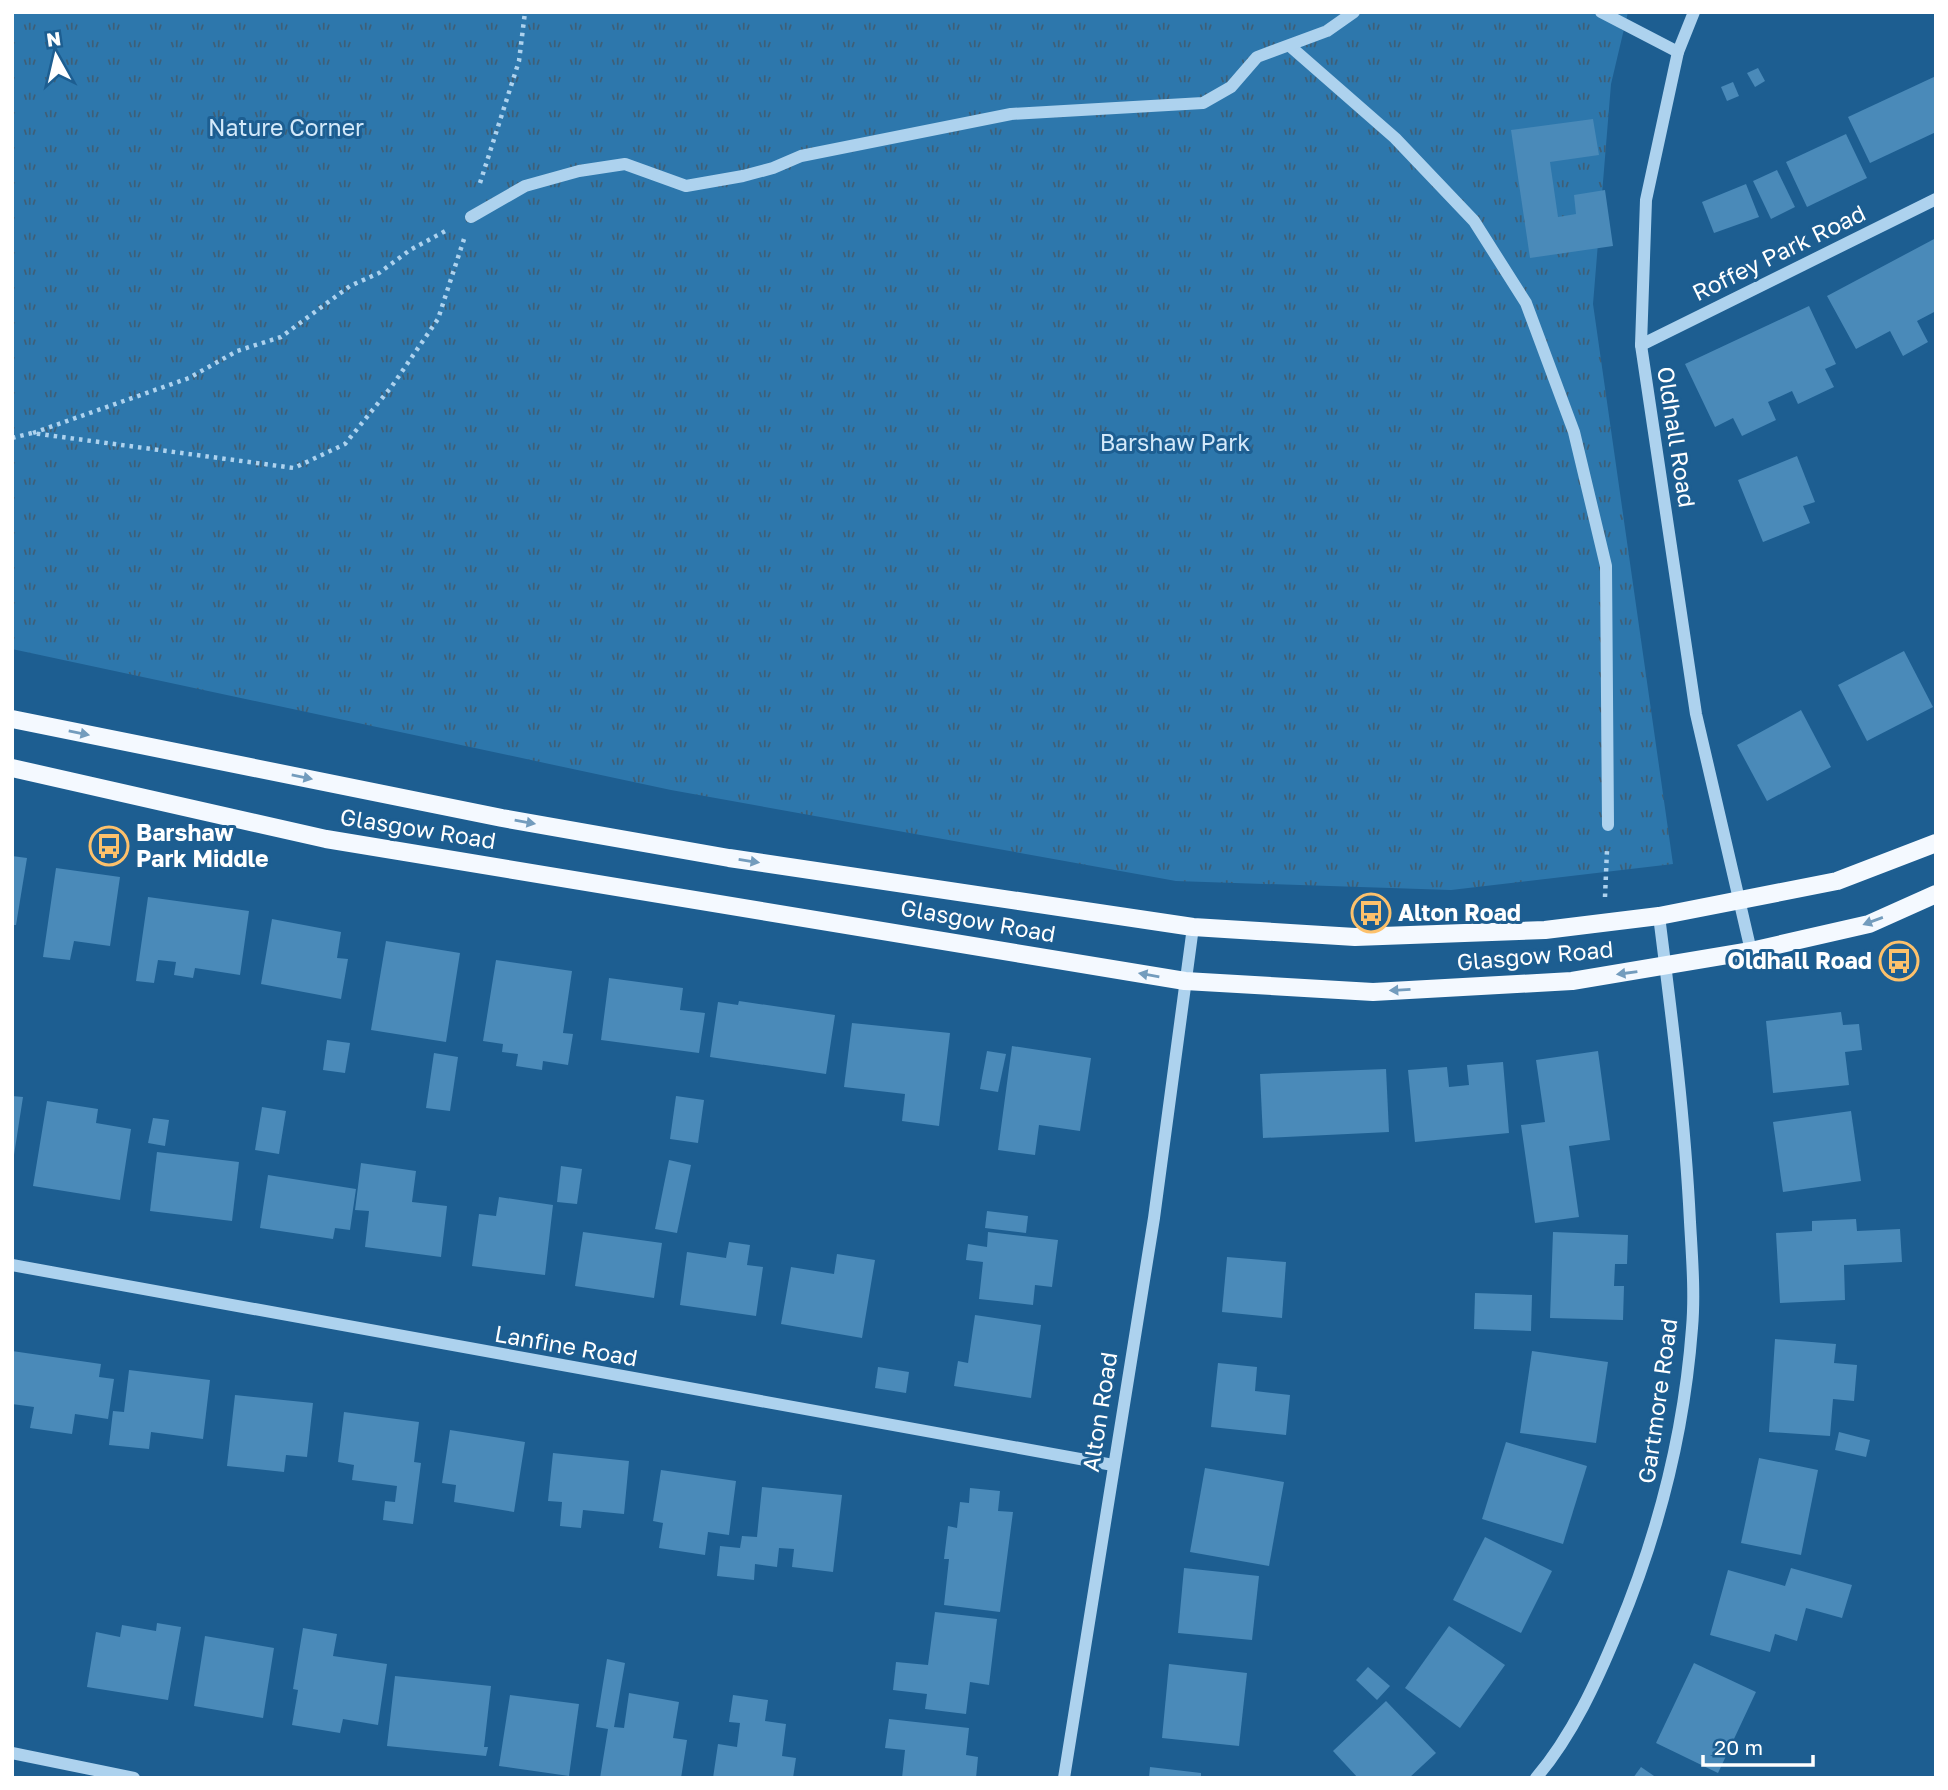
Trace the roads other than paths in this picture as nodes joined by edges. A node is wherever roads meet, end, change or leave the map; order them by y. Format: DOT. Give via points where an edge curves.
graph roads {
  1 [pos="1353,12"];
  2 [pos="1601,12"];
  3 [pos="1694,12"];
  4 [pos="1291,47"];
  5 [pos="1678,52"];
  6 [pos="1936,199"];
  7 [pos="471,217"];
  8 [pos="1641,345"];
  9 [pos="12,719"];
  10 [pos="12,768"];
  11 [pos="1608,825"];
  12 [pos="1936,844"];
  13 [pos="1936,894"];
  14 [pos="1738,898"];
  15 [pos="1659,916"];
  16 [pos="1193,927"];
  17 [pos="1751,951"];
  18 [pos="1666,968"];
  19 [pos="1185,981"];
  20 [pos="12,1265"];
  21 [pos="1113,1465"];
  22 [pos="12,1753"];
  23 [pos="134,1778"];
  24 [pos="1064,1778"];
  25 [pos="1535,1778"];
  1 -- 4 [label="street" via="1327,31"];
  2 -- 5 [label="street"];
  3 -- 5 [label="street, Oldhall Road"];
  4 -- 7 [label="street" via="1257,58 1231,87 1203,103 1011,114 801,156 743,176 686,186 625,164 525,186"];
  4 -- 11 [label="street" via="1395,138 1474,221 1526,303 1574,432 1606,566"];
  5 -- 8 [label="street, Oldhall Road" via="1646,200"];
  6 -- 8 [label="street, Roffey Park Road"];
  8 -- 14 [label="street, Oldhall Road" via="1696,714"];
  9 -- 16 [label="main road, Glasgow Road, one-way" via="502,818"];
  19 -- 10 [label="main road, Glasgow Road, one-way" via="326,839"];
  12 -- 14 [label="main road, Glasgow Road" via="1837,881"];
  13 -- 17 [label="main road, Glasgow Road, one-way" via="1869,923"];
  14 -- 15 [label="main road, Glasgow Road"];
  14 -- 17 [label="street, Oldhall Road"];
  15 -- 16 [label="main road, Glasgow Road" via="1545,930 1355,937"];
  15 -- 18 [label="street, Gartmore Road"];
  16 -- 19 [label="street, Alton Road"];
  17 -- 18 [label="main road, Glasgow Road"];
  18 -- 19 [label="main road, Glasgow Road, one-way" via="1572,981 1373,992"];
  18 -- 25 [label="street, Gartmore Road" via="1687,1156 1691,1238 1693,1326 1682,1414 1665,1504 1637,1584 1594,1686"];
  19 -- 21 [label="street, Alton Road" via="1154,1218"];
  20 -- 21 [label="street, Lanfine Road"];
  21 -- 24 [label="street, Alton Road"];
  22 -- 23 [label="street"];
}
